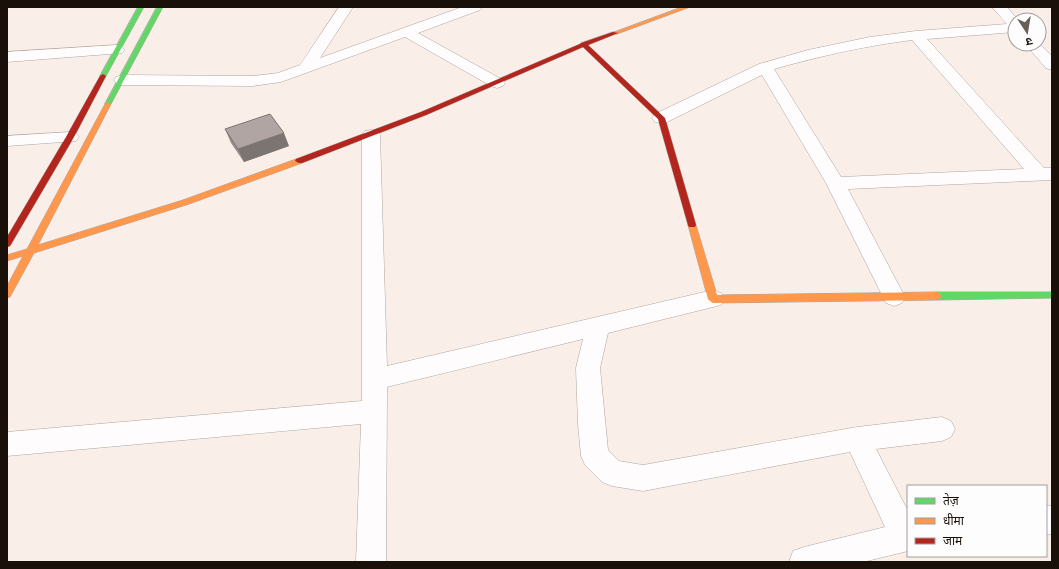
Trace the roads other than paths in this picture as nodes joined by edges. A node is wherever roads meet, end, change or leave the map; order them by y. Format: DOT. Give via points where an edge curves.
graph roads {
  1 [pos="141,7"];
  2 [pos="160,7"];
  3 [pos="346,7"];
  4 [pos="475,7"];
  5 [pos="687,7"];
  6 [pos="999,7"];
  7 [pos="1007,16"];
  8 [pos="1007,29"];
  9 [pos="406,32"];
  10 [pos="916,35"];
  11 [pos="584,44"];
  12 [pos="117,50"];
  13 [pos="1040,52"];
  14 [pos="7,56"];
  15 [pos="1052,65"];
  16 [pos="765,67"];
  17 [pos="305,69"];
  18 [pos="122,80"];
  19 [pos="497,83"];
  20 [pos="661,118"];
  21 [pos="371,135"];
  22 [pos="70,137"];
  23 [pos="7,141"];
  24 [pos="1046,174"];
  25 [pos="836,183"];
  26 [pos="7,244"];
  27 [pos="31,251"];
  28 [pos="7,258"];
  29 [pos="7,295"];
  30 [pos="1052,295"];
  31 [pos="894,297"];
  32 [pos="713,299"];
  33 [pos="597,328"];
  34 [pos="375,379"];
  35 [pos="374,411"];
  36 [pos="942,429"];
  37 [pos="857,439"];
  38 [pos="7,444"];
  39 [pos="906,536"];
  40 [pos="371,562"];
  41 [pos="804,562"];
  1 -- 12 [label="street"];
  2 -- 18 [label="street"];
  3 -- 17 [label="street"];
  4 -- 9 [label="street"];
  5 -- 11 [label="street"];
  6 -- 7 [label="street"];
  8 -- 10 [label="street"];
  9 -- 17 [label="street"];
  9 -- 19 [label="street"];
  10 -- 16 [label="street" via="870,41"];
  10 -- 24 [label="street"];
  11 -- 19 [label="street"];
  11 -- 20 [label="street"];
  12 -- 14 [label="street"];
  12 -- 22 [label="street"];
  13 -- 15 [label="street"];
  16 -- 20 [label="street"];
  16 -- 25 [label="street"];
  17 -- 18 [label="street" via="282,77 253,81"];
  18 -- 27 [label="street"];
  19 -- 21 [label="street"];
  20 -- 32 [label="street"];
  21 -- 27 [label="street" via="186,202"];
  21 -- 34 [label="street"];
  22 -- 23 [label="street"];
  22 -- 26 [label="street"];
  24 -- 25 [label="street"];
  25 -- 31 [label="street"];
  27 -- 28 [label="street"];
  27 -- 29 [label="street"];
  30 -- 31 [label="street"];
  31 -- 32 [label="street"];
  32 -- 33 [label="street"];
  33 -- 34 [label="street"];
  33 -- 37 [label="street" via="588,368 591,424 595,456 612,473 643,478"];
  34 -- 35 [label="street"];
  35 -- 38 [label="street"];
  35 -- 40 [label="street"];
  36 -- 37 [label="street"];
  37 -- 39 [label="street"];
  39 -- 41 [label="street"];
}
